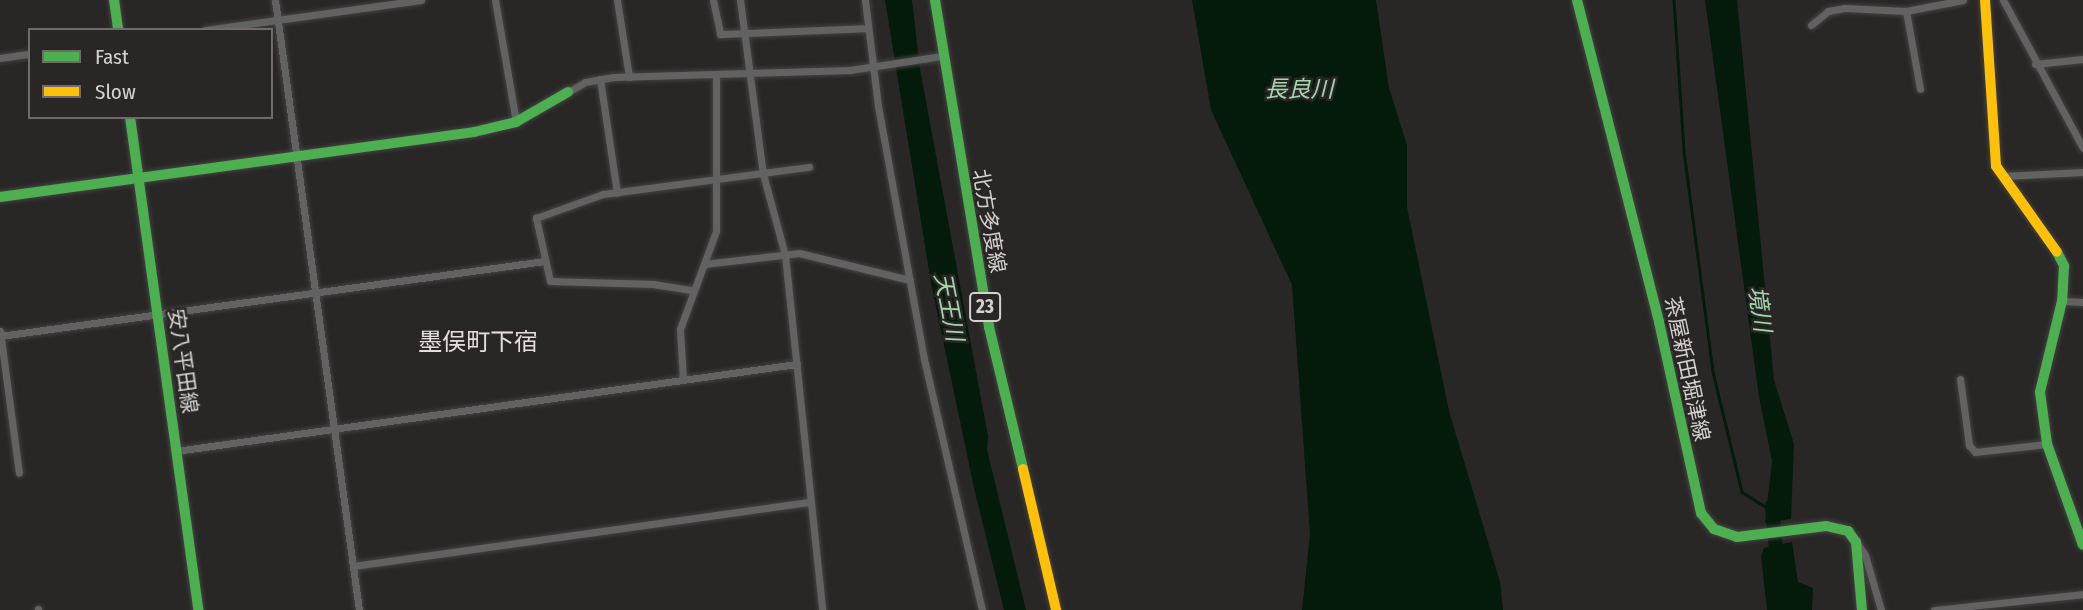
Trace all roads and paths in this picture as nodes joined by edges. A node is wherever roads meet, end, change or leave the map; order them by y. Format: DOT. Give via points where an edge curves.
graph roads {
  1 [pos="114,0"];
  2 [pos="275,0"];
  3 [pos="421,0"];
  4 [pos="495,0"];
  5 [pos="617,0"];
  6 [pos="713,0"];
  7 [pos="740,0"];
  8 [pos="865,0"];
  9 [pos="935,0"];
  10 [pos="1577,0"];
  11 [pos="1963,0"];
  12 [pos="1985,0"];
  13 [pos="2003,0"];
  14 [pos="1906,11"];
  15 [pos="277,20"];
  16 [pos="1811,25"];
  17 [pos="118,28"];
  18 [pos="219,28"];
  19 [pos="867,28"];
  20 [pos="745,32"];
  21 [pos="28,54"];
  22 [pos="937,57"];
  23 [pos="0,58"];
  24 [pos="2083,59"];
  25 [pos="2035,64"];
  26 [pos="876,68"];
  27 [pos="751,72"];
  28 [pos="716,75"];
  29 [pos="629,77"];
  30 [pos="600,79"];
  31 [pos="1920,89"];
  32 [pos="568,92"];
  33 [pos="130,119"];
  34 [pos="516,122"];
  35 [pos="2083,148"];
  36 [pos="295,157"];
  37 [pos="809,167"];
  38 [pos="2083,172"];
  39 [pos="763,174"];
  40 [pos="2002,176"];
  41 [pos="138,177"];
  42 [pos="717,180"];
  43 [pos="617,192"];
  44 [pos="0,197"];
  45 [pos="785,255"];
  46 [pos="545,261"];
  47 [pos="704,264"];
  48 [pos="910,280"];
  49 [pos="691,290"];
  50 [pos="315,293"];
  51 [pos="2062,301"];
  52 [pos="2083,302"];
  53 [pos="157,314"];
  54 [pos="0,334"];
  55 [pos="797,363"];
  56 [pos="1960,379"];
  57 [pos="683,380"];
  58 [pos="334,429"];
  59 [pos="2048,444"];
  60 [pos="176,451"];
  61 [pos="19,473"];
  62 [pos="811,502"];
  63 [pos="1856,542"];
  64 [pos="2083,545"];
  65 [pos="353,565"];
  66 [pos="2083,594"];
  67 [pos="198,610"];
  68 [pos="359,610"];
  69 [pos="822,610"];
  70 [pos="982,610"];
  71 [pos="1056,610"];
  72 [pos="1862,610"];
  73 [pos="1881,610"];
  74 [pos="1934,610"];
  1 -- 17 [label="main road"];
  2 -- 15 [label="street"];
  3 -- 15 [label="street"];
  4 -- 34 [label="street"];
  5 -- 29 [label="street"];
  6 -- 20 [label="street" via="720,34"];
  7 -- 20 [label="street"];
  8 -- 19 [label="street"];
  9 -- 22 [label="main road, 北方多度線 / 23"];
  10 -- 63 [label="main road, 茶屋新田堀津線" via="1659,322 1703,518 1722,534 1838,526"];
  11 -- 14 [label="street"];
  12 -- 40 [label="main road" via="1993,152"];
  13 -- 25 [label="street"];
  14 -- 16 [label="street" via="1844,8 1828,11"];
  14 -- 31 [label="street"];
  15 -- 18 [label="street"];
  15 -- 36 [label="street"];
  19 -- 20 [label="street"];
  19 -- 26 [label="street"];
  20 -- 27 [label="street"];
  21 -- 23 [label="street"];
  22 -- 26 [label="street"];
  22 -- 71 [label="main road, 北方多度線 / 23" via="991,340"];
  24 -- 25 [label="street"];
  25 -- 35 [label="street"];
  26 -- 27 [label="street"];
  26 -- 48 [label="street"];
  27 -- 28 [label="street"];
  27 -- 39 [label="street"];
  28 -- 29 [label="street"];
  28 -- 42 [label="street"];
  29 -- 30 [label="street"];
  30 -- 32 [label="street"];
  30 -- 43 [label="street"];
  32 -- 34 [label="main road"];
  33 -- 41 [label="main road, 安八平田線"];
  34 -- 36 [label="main road"];
  36 -- 41 [label="main road"];
  36 -- 50 [label="street"];
  37 -- 39 [label="street"];
  38 -- 40 [label="street"];
  39 -- 42 [label="street"];
  39 -- 45 [label="street"];
  40 -- 51 [label="main road" via="2059,251 2065,278"];
  41 -- 44 [label="main road"];
  41 -- 53 [label="main road, 安八平田線"];
  42 -- 43 [label="street"];
  42 -- 47 [label="street" via="716,231"];
  43 -- 46 [label="street" via="538,214"];
  45 -- 47 [label="street"];
  45 -- 48 [label="street" via="799,253"];
  45 -- 55 [label="street"];
  46 -- 49 [label="street" via="550,281 654,284"];
  46 -- 50 [label="street"];
  47 -- 49 [label="street"];
  48 -- 70 [label="street" via="945,457"];
  49 -- 57 [label="street" via="678,340"];
  50 -- 53 [label="street"];
  50 -- 58 [label="street"];
  51 -- 52 [label="street"];
  51 -- 59 [label="main road" via="2040,392"];
  53 -- 54 [label="street"];
  53 -- 60 [label="main road, 安八平田線"];
  54 -- 61 [label="street"];
  55 -- 57 [label="street"];
  55 -- 62 [label="street"];
  56 -- 59 [label="street" via="1969,445 1976,452"];
  57 -- 58 [label="street"];
  58 -- 60 [label="street"];
  58 -- 65 [label="street"];
  59 -- 64 [label="main road"];
  60 -- 67 [label="main road, 安八平田線"];
  62 -- 65 [label="street"];
  62 -- 69 [label="street"];
  63 -- 72 [label="main road"];
  63 -- 73 [label="street" via="1866,555"];
  65 -- 68 [label="street"];
  66 -- 74 [label="street"];
}
